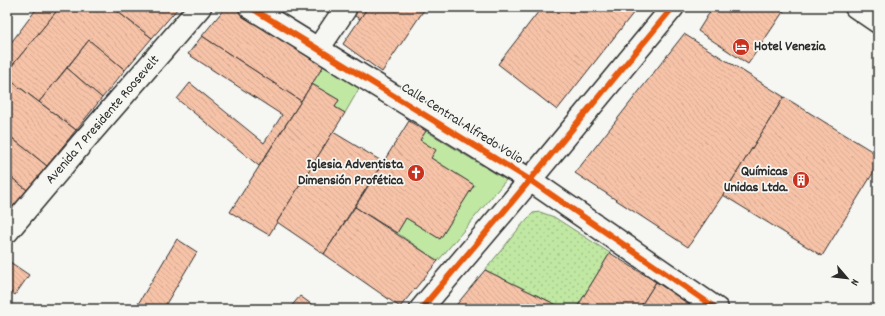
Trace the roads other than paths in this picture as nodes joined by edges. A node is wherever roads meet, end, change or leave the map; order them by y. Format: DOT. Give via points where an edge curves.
graph roads {
  1 [pos="200,7"];
  2 [pos="250,7"];
  3 [pos="672,7"];
  4 [pos="856,7"];
  5 [pos="344,9"];
  6 [pos="878,22"];
  7 [pos="318,49"];
  8 [pos="530,180"];
  9 [pos="7,232"];
  10 [pos="421,309"];
  11 [pos="717,309"];
  1 -- 9 [label="street, Avenida 7 Presidente Roosevelt"];
  2 -- 7 [label="street, Calle Central Alfredo Volio"];
  3 -- 8 [label="street"];
  4 -- 6 [label="street"];
  5 -- 7 [label="street"];
  7 -- 8 [label="street, Calle Central Alfredo Volio"];
  8 -- 10 [label="street"];
  8 -- 11 [label="street, Calle Central Alfredo Volio"];
}
